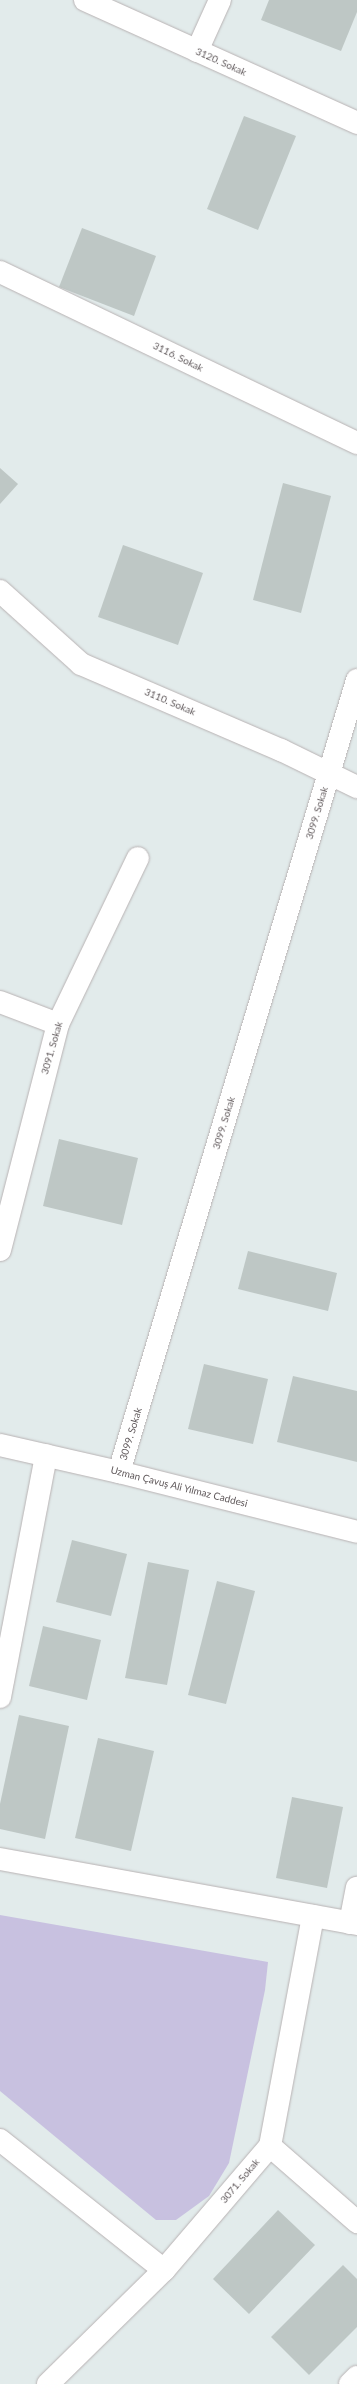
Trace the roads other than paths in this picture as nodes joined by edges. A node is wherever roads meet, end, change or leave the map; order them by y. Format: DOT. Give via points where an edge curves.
graph roads {
  1 [pos="85,0"];
  2 [pos="220,0"];
  3 [pos="197,51"];
  4 [pos="357,123"];
  5 [pos="0,272"];
  6 [pos="357,443"];
  7 [pos="0,591"];
  8 [pos="357,680"];
  9 [pos="329,775"];
  10 [pos="357,787"];
  11 [pos="138,858"];
  12 [pos="0,1002"];
  13 [pos="58,1024"];
  14 [pos="0,1250"];
  15 [pos="0,1445"];
  16 [pos="46,1455"];
  17 [pos="120,1472"];
  18 [pos="357,1532"];
  19 [pos="0,1697"];
  20 [pos="0,1859"];
  21 [pos="357,1888"];
  22 [pos="313,1916"];
  23 [pos="354,1923"];
  24 [pos="0,2140"];
  25 [pos="270,2146"];
  26 [pos="357,2222"];
  27 [pos="164,2270"];
  28 [pos="357,2377"];
  29 [pos="48,2384"];
  30 [pos="350,2384"];
  1 -- 3 [label="street, 3120. Sokak"];
  2 -- 3 [label="street"];
  3 -- 4 [label="street, 3120. Sokak"];
  5 -- 6 [label="street, 3116. Sokak"];
  7 -- 9 [label="street, 3110. Sokak" via="81,664 281,750"];
  8 -- 9 [label="street, 3099. Sokak"];
  9 -- 10 [label="street, 3110. Sokak"];
  9 -- 17 [label="street, 3099. Sokak"];
  11 -- 13 [label="street, 3091. Sokak"];
  12 -- 13 [label="street"];
  13 -- 14 [label="street, 3091. Sokak"];
  15 -- 16 [label="street, Uzman Çavuş Ali Yılmaz Caddesi"];
  16 -- 17 [label="street, Uzman Çavuş Ali Yılmaz Caddesi"];
  16 -- 19 [label="street"];
  17 -- 18 [label="street, Uzman Çavuş Ali Yılmaz Caddesi"];
  20 -- 22 [label="street"];
  21 -- 23 [label="street"];
  22 -- 23 [label="street"];
  22 -- 25 [label="street, 3071. Sokak"];
  24 -- 27 [label="street"];
  25 -- 26 [label="street"];
  25 -- 27 [label="street, 3071. Sokak"];
  27 -- 29 [label="street, 3071. Sokak"];
  28 -- 30 [label="street"];
}
